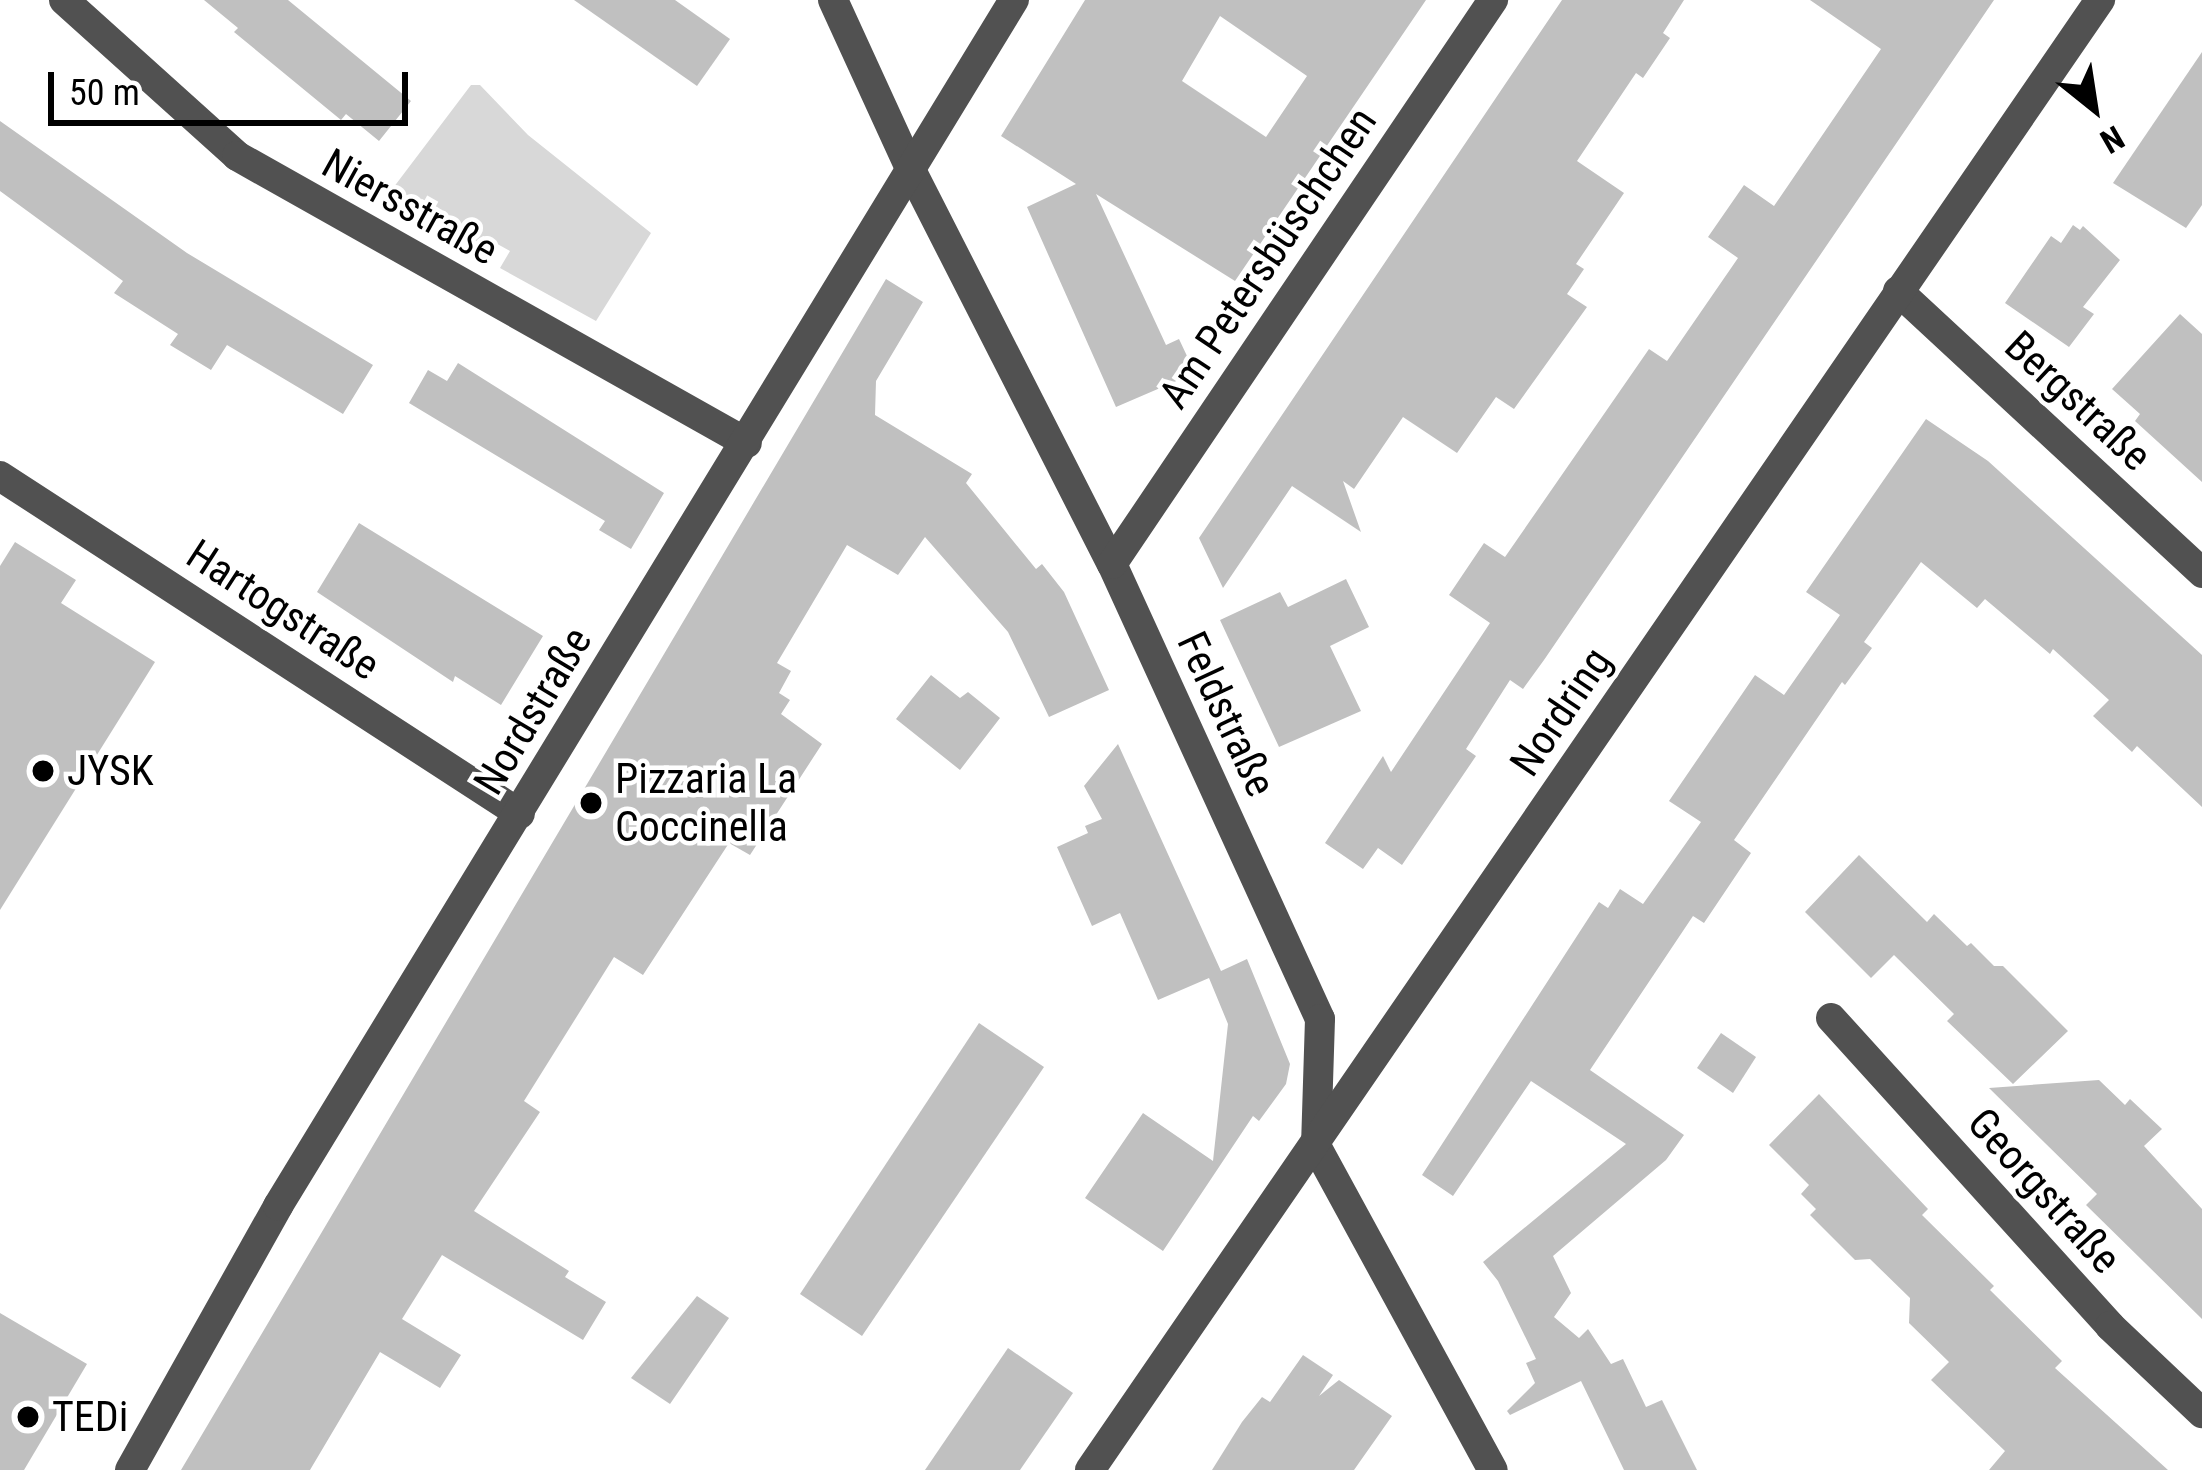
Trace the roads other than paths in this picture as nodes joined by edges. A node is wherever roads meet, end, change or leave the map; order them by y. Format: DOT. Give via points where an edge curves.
graph roads {
  1 [pos="64,0"];
  2 [pos="833,0"];
  3 [pos="1014,0"];
  4 [pos="1493,0"];
  5 [pos="2100,0"];
  6 [pos="911,170"];
  7 [pos="1898,291"];
  8 [pos="747,442"];
  9 [pos="0,476"];
  10 [pos="1112,564"];
  11 [pos="2202,573"];
  12 [pos="520,814"];
  13 [pos="1831,1018"];
  14 [pos="1316,1146"];
  15 [pos="2202,1413"];
  16 [pos="130,1470"];
  17 [pos="1090,1470"];
  18 [pos="1492,1470"];
  1 -- 8 [label="street, Niersstraße" via="237,157"];
  2 -- 6 [label="street, Feldstraße"];
  3 -- 6 [label="street, Nordstraße"];
  4 -- 10 [label="street, Am Petersbüschchen"];
  5 -- 7 [label="street, Nordring"];
  6 -- 8 [label="street, Nordstraße"];
  6 -- 10 [label="street, Feldstraße"];
  7 -- 11 [label="street, Bergstraße"];
  7 -- 14 [label="street, Nordring"];
  8 -- 12 [label="street, Nordstraße"];
  9 -- 12 [label="street, Hartogstraße"];
  10 -- 14 [label="street, Feldstraße" via="1320,1019"];
  12 -- 16 [label="street, Nordstraße" via="278,1206"];
  13 -- 15 [label="street, Georgstraße" via="2110,1326"];
  14 -- 17 [label="street, Nordring"];
  14 -- 18 [label="street"];
}
